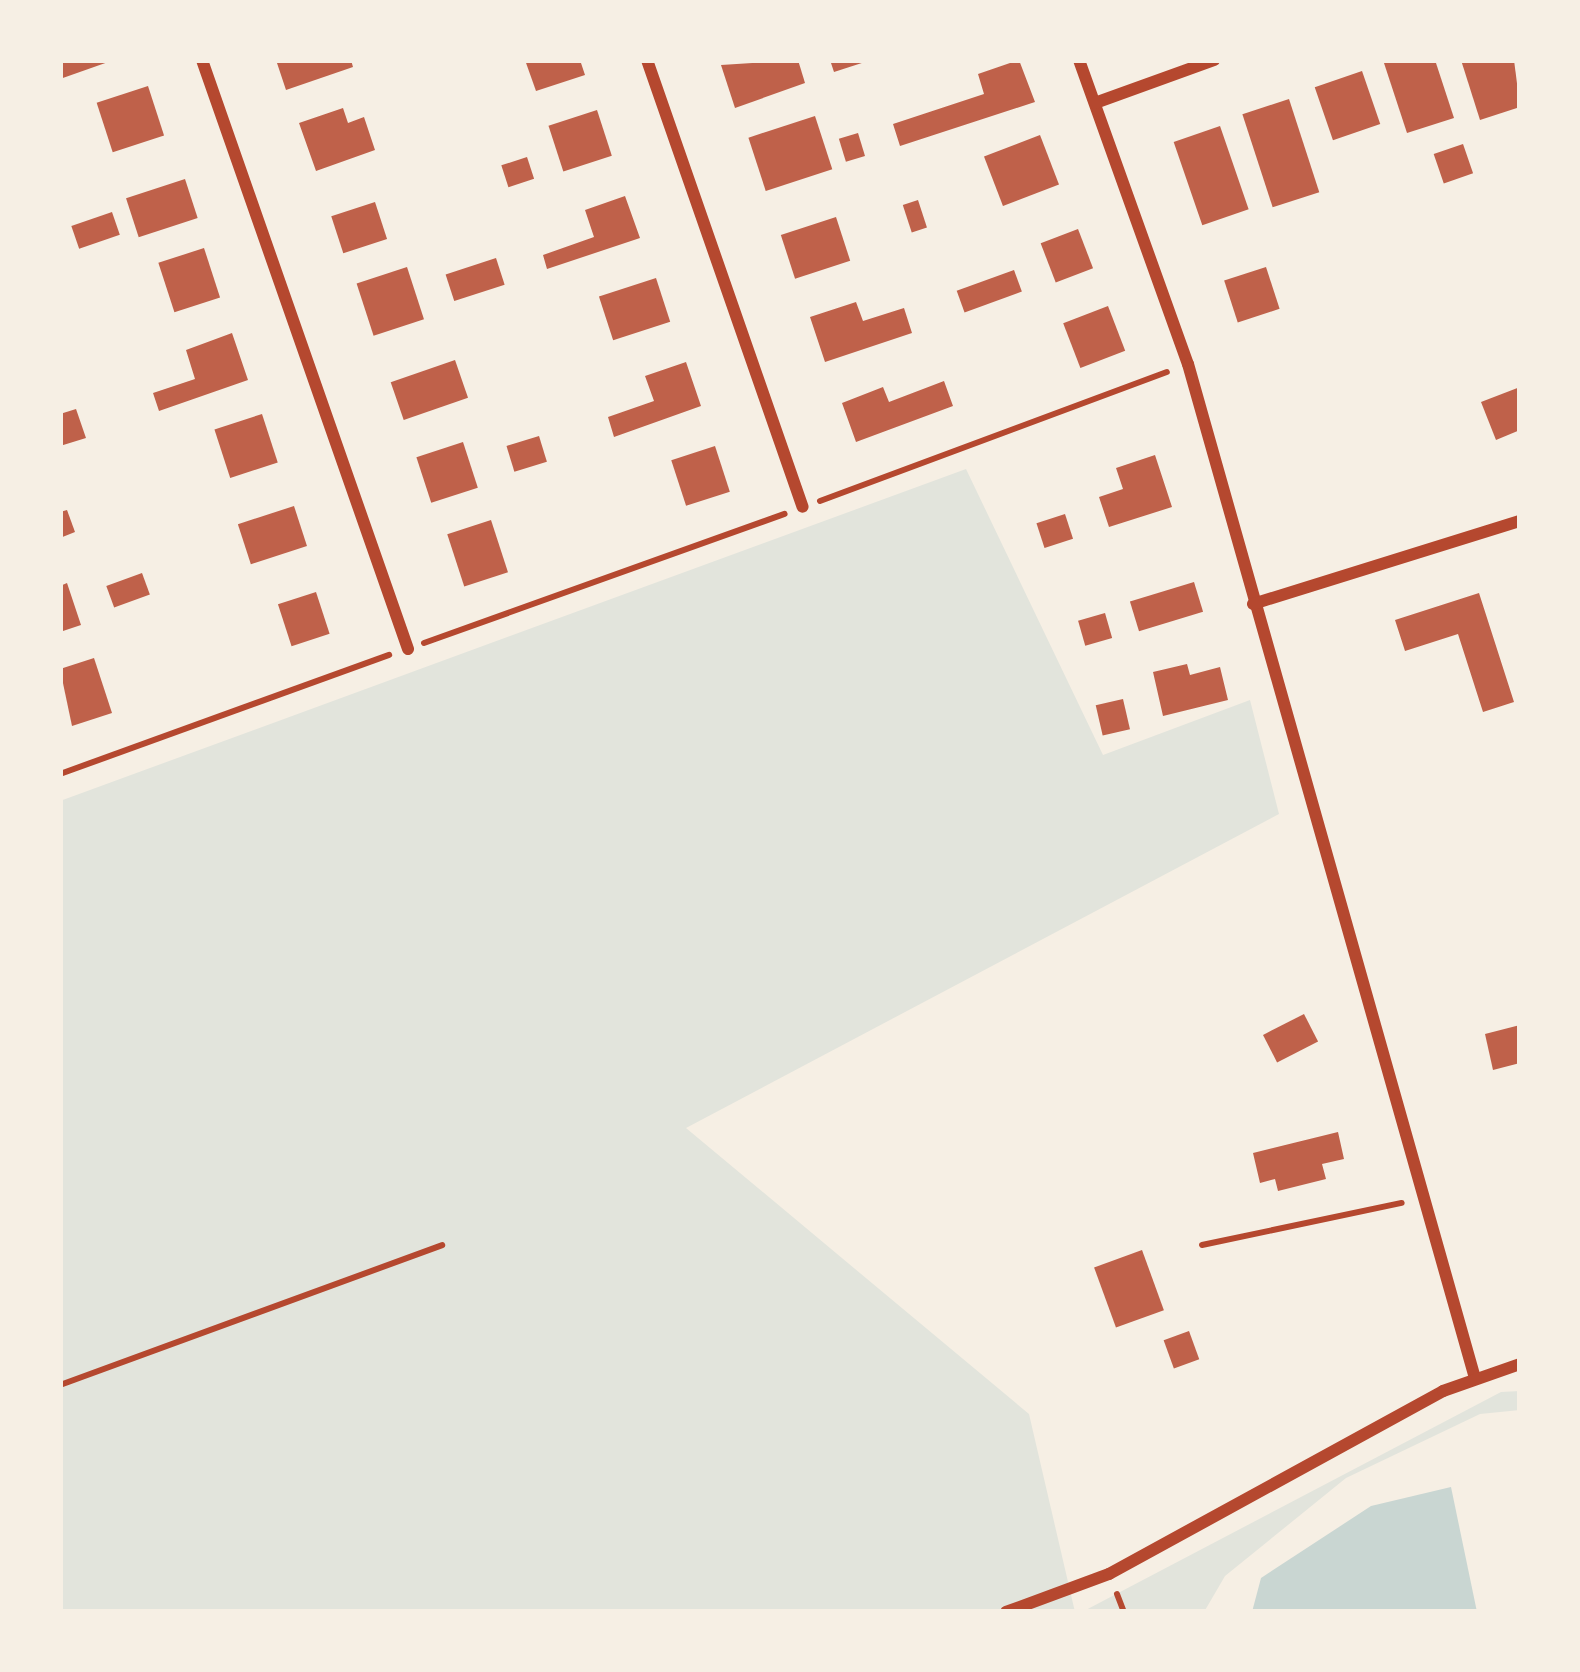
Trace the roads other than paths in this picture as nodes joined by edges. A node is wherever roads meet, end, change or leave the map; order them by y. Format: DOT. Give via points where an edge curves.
graph roads {
  1 [pos="202,60"];
  2 [pos="647,60"];
  3 [pos="1079,60"];
  4 [pos="1214,60"];
  5 [pos="1095,103"];
  6 [pos="803,507"];
  7 [pos="1520,521"];
  8 [pos="1253,604"];
  9 [pos="408,649"];
  10 [pos="1520,1364"];
  11 [pos="1475,1378"];
  12 [pos="1006,1612"];
  1 -- 9 [label="street"];
  2 -- 6 [label="street"];
  3 -- 5 [label="street"];
  4 -- 5 [label="street"];
  5 -- 8 [label="street" via="1188,364"];
  7 -- 8 [label="street"];
  8 -- 11 [label="street"];
  10 -- 11 [label="street"];
  11 -- 12 [label="street" via="1109,1574"];
}
